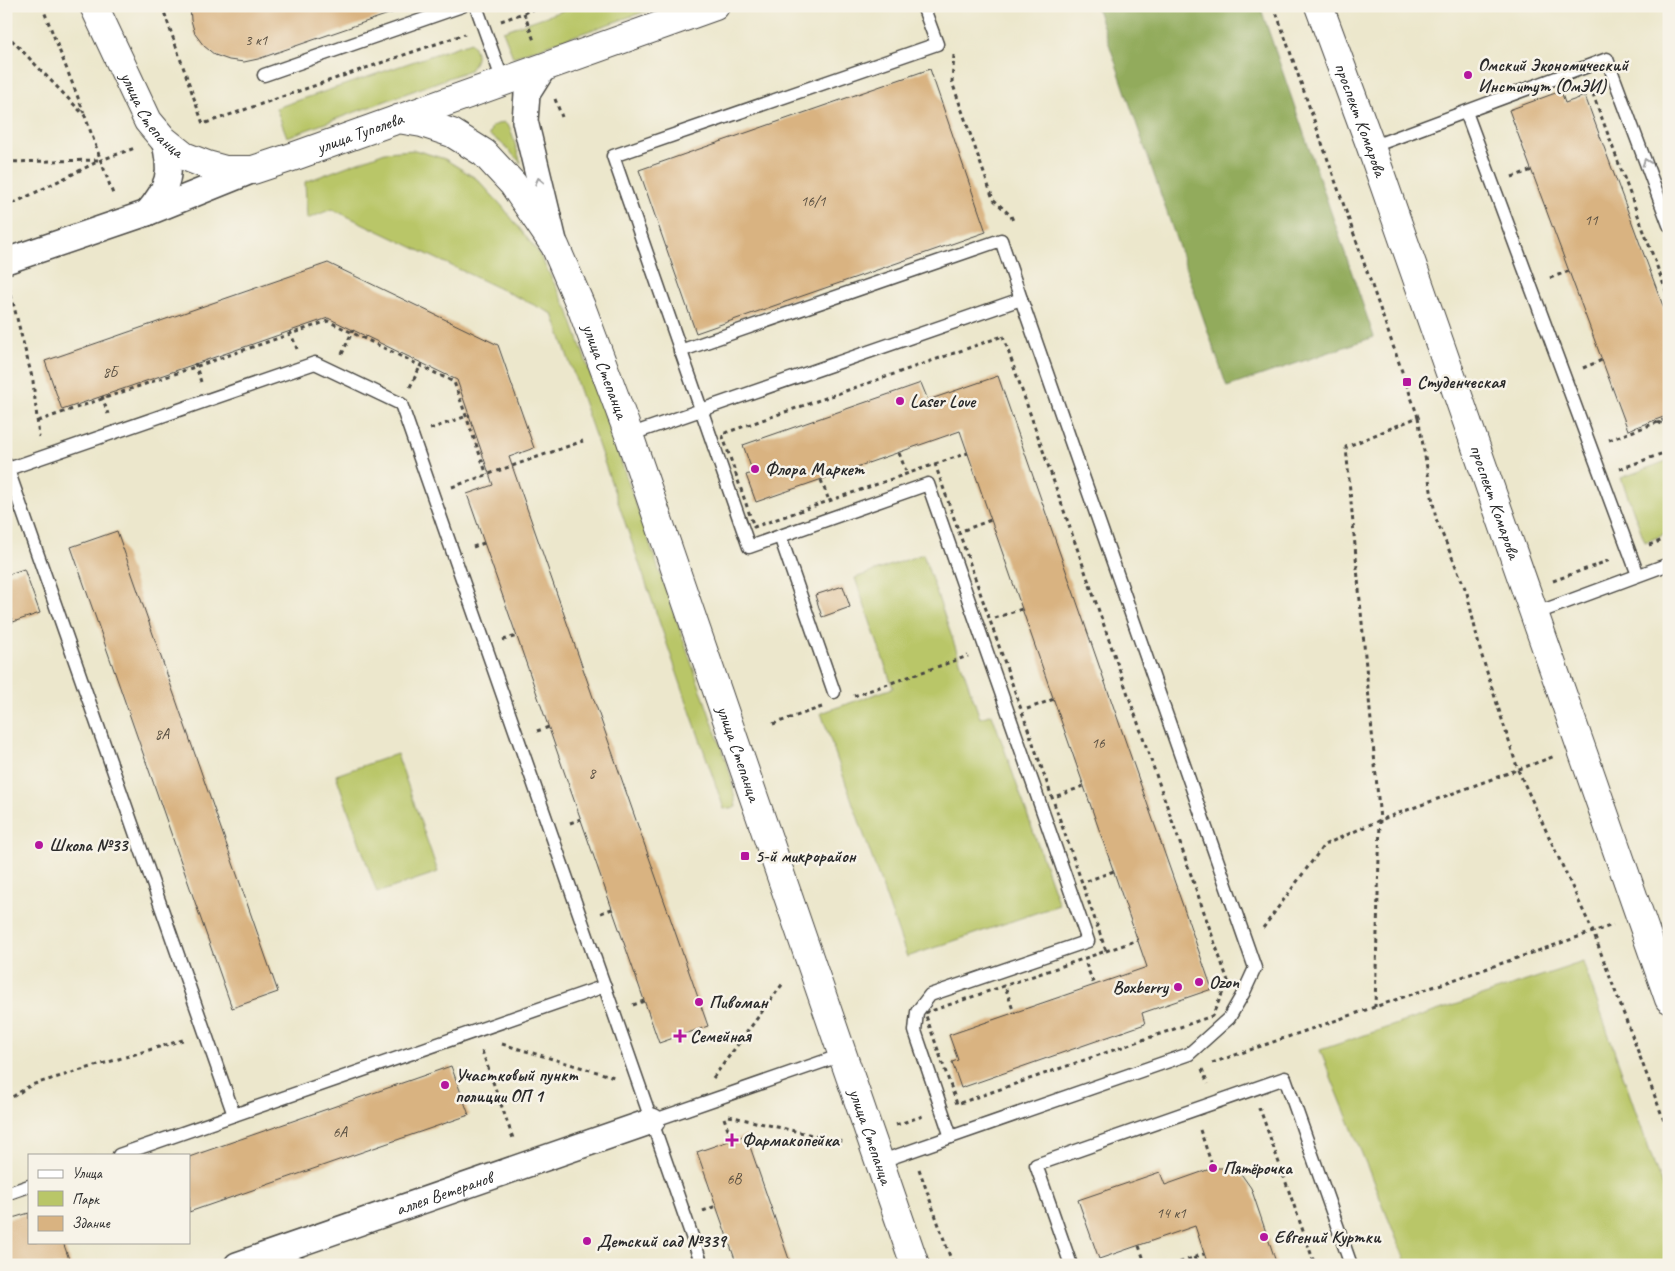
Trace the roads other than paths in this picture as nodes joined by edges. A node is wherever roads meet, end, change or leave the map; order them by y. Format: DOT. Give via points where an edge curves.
graph roads {
  1 [pos="94,6"];
  2 [pos="462,6"];
  3 [pos="476,6"];
  4 [pos="715,6"];
  5 [pos="923,6"];
  6 [pos="1319,6"];
  7 [pos="544,67"];
  8 [pos="264,75"];
  9 [pos="503,81"];
  10 [pos="1466,112"];
  11 [pos="398,119"];
  12 [pos="152,143"];
  13 [pos="1371,147"];
  14 [pos="253,170"];
  15 [pos="147,213"];
  16 [pos="1669,224"];
  17 [pos="555,246"];
  18 [pos="7,271"];
  19 [pos="1021,298"];
  20 [pos="680,351"];
  21 [pos="701,410"];
  22 [pos="629,435"];
  23 [pos="7,466"];
  24 [pos="780,536"];
  25 [pos="1669,564"];
  26 [pos="1638,575"];
  27 [pos="1534,614"];
  28 [pos="834,692"];
  29 [pos="605,986"];
  30 [pos="1668,993"];
  31 [pos="842,1055"];
  32 [pos="234,1115"];
  33 [pos="652,1121"];
  34 [pos="951,1137"];
  35 [pos="122,1154"];
  36 [pos="879,1162"];
  37 [pos="28,1186"];
  38 [pos="6,1194"];
  39 [pos="236,1265"];
  40 [pos="702,1265"];
  41 [pos="915,1265"];
  42 [pos="1071,1265"];
  43 [pos="1350,1265"];
  1 -- 12 [label="street, улица Степанца" via="148,120"];
  2 -- 8 [label="lane"];
  3 -- 9 [label="lane"];
  4 -- 7 [label="street, улица Туполева"];
  5 -- 20 [label="lane" via="936,44 613,156"];
  6 -- 13 [label="street, проспект Комарова"];
  7 -- 9 [label="street, улица Туполева"];
  17 -- 7 [label="street, улица Степанца, one-way" via="525,121 527,94"];
  9 -- 11 [label="street, улица Туполева"];
  10 -- 13 [label="lane"];
  16 -- 10 [label="lane, one-way" via="1608,59"];
  10 -- 26 [label="lane"];
  11 -- 14 [label="street, улица Туполева"];
  11 -- 17 [label="street, улица Степанца" via="452,133 484,153 513,184"];
  12 -- 14 [label="street, улица Степанца" via="225,170"];
  12 -- 15 [label="street" via="169,159 168,179 160,197"];
  13 -- 27 [label="street, проспект Комарова"];
  14 -- 15 [label="street, улица Туполева"];
  15 -- 18 [label="street, улица Туполева"];
  17 -- 22 [label="street, улица Степанца"];
  19 -- 20 [label="lane" via="1001,240"];
  19 -- 21 [label="lane"];
  19 -- 34 [label="lane" via="1255,968 1229,1018 1189,1054"];
  20 -- 21 [label="lane"];
  21 -- 22 [label="lane"];
  21 -- 24 [label="lane" via="749,546"];
  22 -- 31 [label="street, улица Степанца"];
  23 -- 29 [label="lane" via="42,457 315,363 402,404"];
  23 -- 32 [label="lane"];
  24 -- 28 [label="lane"];
  24 -- 34 [label="lane" via="928,484 1088,941 930,995 917,1012 914,1031"];
  25 -- 26 [label="lane"];
  26 -- 27 [label="lane"];
  27 -- 30 [label="street, проспект Комарова"];
  29 -- 32 [label="lane" via="476,1034"];
  29 -- 33 [label="lane"];
  31 -- 33 [label="lane"];
  31 -- 36 [label="street, улица Степанца"];
  32 -- 35 [label="lane"];
  33 -- 39 [label="street, аллея Ветеранов"];
  33 -- 40 [label="lane"];
  34 -- 36 [label="lane"];
  36 -- 41 [label="street, улица Степанца"];
  37 -- 38 [label="lane"];
  42 -- 43 [label="lane" via="1036,1165 1285,1078"];
}
